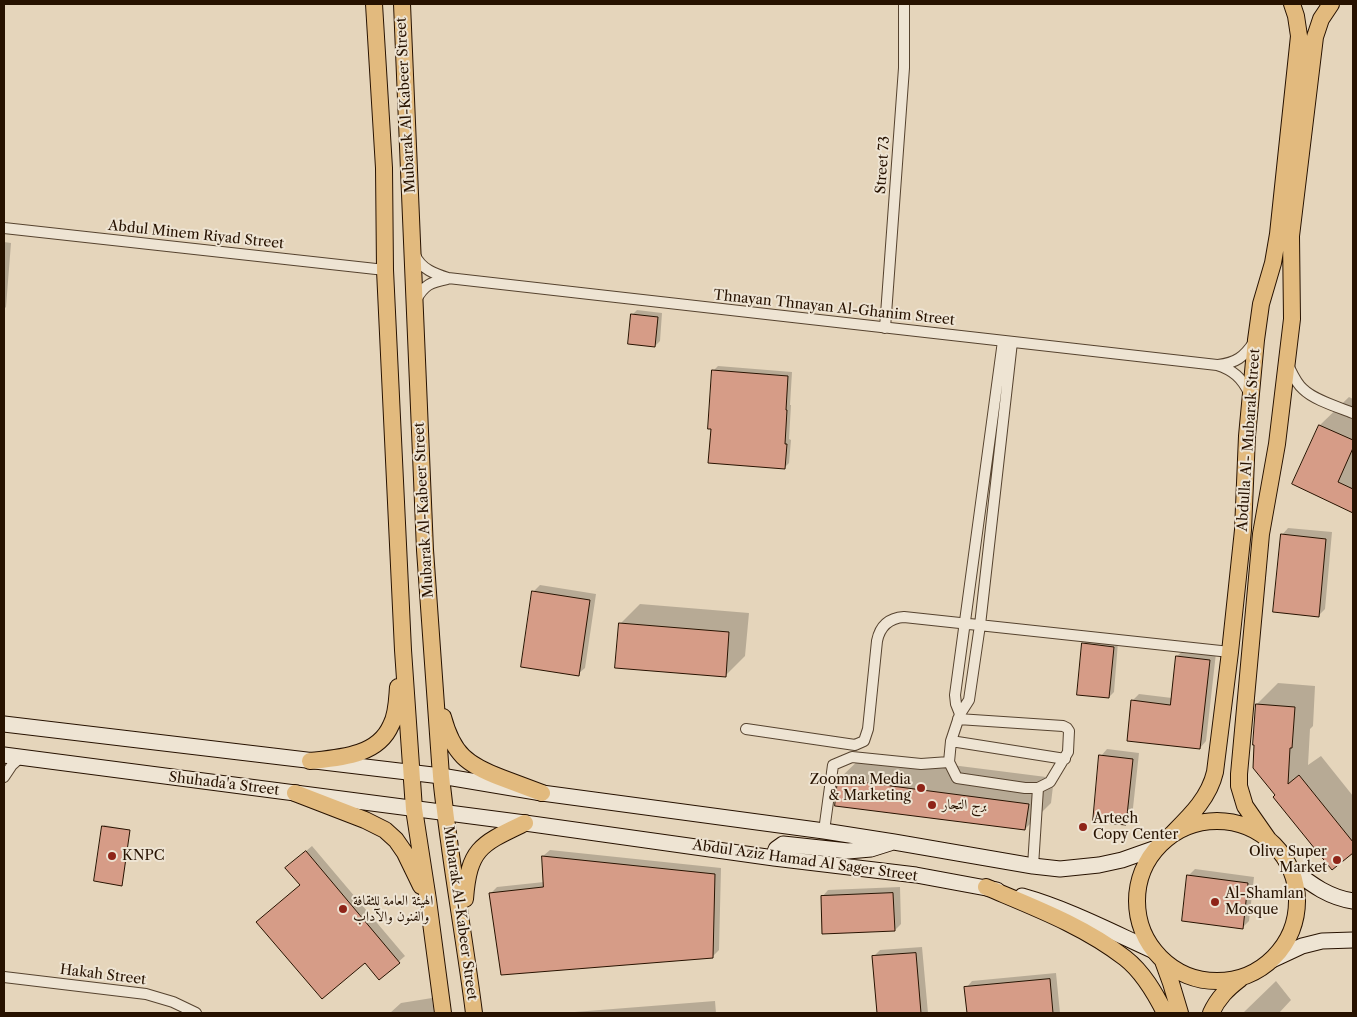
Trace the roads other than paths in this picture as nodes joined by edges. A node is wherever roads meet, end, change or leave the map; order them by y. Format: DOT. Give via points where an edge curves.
graph roads {
  1 [pos="374,4"];
  2 [pos="402,4"];
  3 [pos="904,4"];
  4 [pos="1292,4"];
  5 [pos="1331,4"];
  6 [pos="384,168"];
  7 [pos="409,168"];
  8 [pos="411,207"];
  9 [pos="384,208"];
  10 [pos="4,228"];
  11 [pos="413,251"];
  12 [pos="385,270"];
  13 [pos="448,278"];
  14 [pos="415,302"];
  15 [pos="1261,304"];
  16 [pos="1292,308"];
  17 [pos="885,328"];
  18 [pos="1256,340"];
  19 [pos="1008,341"];
  20 [pos="1287,362"];
  21 [pos="1217,365"];
  22 [pos="1250,394"];
  23 [pos="1353,413"];
  24 [pos="1245,458"];
  25 [pos="1274,462"];
  26 [pos="965,624"];
  27 [pos="980,625"];
  28 [pos="403,650"];
  29 [pos="1230,652"];
  30 [pos="435,686"];
  31 [pos="959,716"];
  32 [pos="4,724"];
  33 [pos="746,729"];
  34 [pos="951,741"];
  35 [pos="4,755"];
  36 [pos="21,757"];
  37 [pos="1065,760"];
  38 [pos="310,761"];
  39 [pos="949,762"];
  40 [pos="411,772"];
  41 [pos="441,776"];
  42 [pos="4,778"];
  43 [pos="1038,788"];
  44 [pos="295,793"];
  45 [pos="542,793"];
  46 [pos="414,809"];
  47 [pos="445,813"];
  48 [pos="525,823"];
  49 [pos="824,831"];
  50 [pos="1172,834"];
  51 [pos="1268,839"];
  52 [pos="894,842"];
  53 [pos="1156,848"];
  54 [pos="774,858"];
  55 [pos="1033,866"];
  56 [pos="1290,868"];
  57 [pos="986,887"];
  58 [pos="428,900"];
  59 [pos="1353,901"];
  60 [pos="463,926"];
  61 [pos="1353,940"];
  62 [pos="1158,956"];
  63 [pos="1272,960"];
  64 [pos="4,977"];
  65 [pos="1241,978"];
  66 [pos="196,1013"];
  67 [pos="443,1013"];
  68 [pos="474,1013"];
  69 [pos="1165,1013"];
  70 [pos="1180,1013"];
  71 [pos="1211,1013"];
  1 -- 6 [label="main road, Mubarak Al-Kabeer Street"];
  2 -- 7 [label="main road, Mubarak Al-Kabeer Street"];
  3 -- 17 [label="street, Street 73" via="904,68"];
  4 -- 15 [label="main road, Abdulla Al- Mubarak Street" via="1298,46 1278,234"];
  5 -- 16 [label="main road, Abdulla Al- Mubarak Street" via="1315,37 1291,236"];
  6 -- 7 [label="main road" via="388,176 396,179 405,176"];
  6 -- 9 [label="main road, Mubarak Al-Kabeer Street"];
  7 -- 8 [label="main road, Mubarak Al-Kabeer Street"];
  8 -- 9 [label="main road" via="406,199 397,196 388,200"];
  8 -- 11 [label="main road, Mubarak Al-Kabeer Street"];
  9 -- 12 [label="main road, Mubarak Al-Kabeer Street"];
  10 -- 12 [label="street, Abdul Minem Riyad Street"];
  11 -- 13 [label="street, Thnayan Thnayan Al-Ghanim Street" via="424,268"];
  11 -- 14 [label="main road, Mubarak Al-Kabeer Street"];
  12 -- 28 [label="main road, Mubarak Al-Kabeer Street"];
  13 -- 14 [label="street, Thnayan Thnayan Al-Ghanim Street" via="425,286"];
  13 -- 17 [label="street, Thnayan Thnayan Al-Ghanim Street"];
  14 -- 30 [label="main road, Mubarak Al-Kabeer Street" via="425,550"];
  15 -- 16 [label="main road" via="1270,298 1280,298 1290,303"];
  15 -- 18 [label="main road, Abdulla Al- Mubarak Street"];
  16 -- 20 [label="main road, Abdulla Al- Mubarak Street"];
  17 -- 19 [label="street, Thnayan Thnayan Al-Ghanim Street"];
  18 -- 21 [label="street, Thnayan Thnayan Al-Ghanim Street" via="1239,359"];
  18 -- 22 [label="main road, Abdulla Al- Mubarak Street"];
  19 -- 21 [label="street, Thnayan Thnayan Al-Ghanim Street"];
  19 -- 26 [label="street"];
  19 -- 27 [label="street"];
  20 -- 23 [label="street" via="1303,389"];
  20 -- 25 [label="main road, Abdulla Al- Mubarak Street"];
  21 -- 22 [label="street, Thnayan Thnayan Al-Ghanim Street" via="1237,375"];
  22 -- 24 [label="main road, Abdulla Al- Mubarak Street"];
  24 -- 25 [label="main road" via="1258,468"];
  24 -- 29 [label="main road, Abdulla Al- Mubarak Street" via="1243,530"];
  25 -- 51 [label="main road, Abdulla Al- Mubarak Street" via="1261,534 1238,774 1246,806"];
  26 -- 27 [label="street"];
  26 -- 31 [label="street" via="955,695"];
  26 -- 33 [label="street" via="904,616 889,620 883,626 878,633 864,741 855,745"];
  27 -- 29 [label="street"];
  27 -- 31 [label="street" via="969,700"];
  28 -- 38 [label="main road" via="394,717 385,736 366,750"];
  28 -- 40 [label="main road, Mubarak Al-Kabeer Street"];
  29 -- 50 [label="main road, Abdulla Al- Mubarak Street" via="1213,782 1200,804"];
  30 -- 41 [label="main road, Mubarak Al-Kabeer Street"];
  30 -- 45 [label="main road" via="449,736 466,760 486,772"];
  31 -- 34 [label="street"];
  31 -- 37 [label="street" via="1065,726 1069,731"];
  32 -- 38 [label="main road"];
  34 -- 37 [label="street"];
  34 -- 39 [label="street"];
  35 -- 36 [label="main road, Shuhada'a Street"];
  36 -- 42 [label="street"];
  36 -- 44 [label="main road, Shuhada'a Street"];
  37 -- 43 [label="street" via="1050,782"];
  38 -- 40 [label="main road"];
  39 -- 43 [label="street" via="957,778"];
  39 -- 49 [label="street" via="921,764 852,757 833,765"];
  40 -- 41 [label="main road"];
  40 -- 46 [label="main road, Mubarak Al-Kabeer Street"];
  41 -- 45 [label="main road"];
  41 -- 47 [label="main road, Mubarak Al-Kabeer Street"];
  43 -- 55 [label="street"];
  44 -- 46 [label="main road, Shuhada'a Street"];
  44 -- 58 [label="main road" via="373,823 390,834 405,853"];
  45 -- 49 [label="main road"];
  46 -- 47 [label="main road, Shuhada'a Street"];
  46 -- 58 [label="main road, Mubarak Al-Kabeer Street"];
  47 -- 48 [label="main road, Abdul Aziz Hamad Al Sager Street"];
  47 -- 60 [label="main road, Mubarak Al-Kabeer Street"];
  48 -- 54 [label="main road, Abdul Aziz Hamad Al Sager Street"];
  48 -- 60 [label="main road" via="494,838 476,854 467,879"];
  49 -- 52 [label="main road"];
  50 -- 51 [label="main road" via="1195,824 1220,821 1248,827"];
  50 -- 53 [label="main road"];
  51 -- 56 [label="main road"];
  52 -- 54 [label="main road" via="848,851 783,844 776,849"];
  52 -- 55 [label="main road"];
  53 -- 55 [label="main road" via="1099,866 1060,869"];
  53 -- 62 [label="main road" via="1143,868 1136,898 1139,922"];
  54 -- 57 [label="main road, Abdul Aziz Hamad Al Sager Street"];
  56 -- 59 [label="main road" via="1316,888"];
  56 -- 63 [label="main road" via="1297,892 1296,917 1286,943"];
  57 -- 62 [label="main road, Abdul Aziz Hamad Al Sager Street" via="1076,914"];
  57 -- 69 [label="main road" via="1077,928 1125,958 1146,981"];
  58 -- 67 [label="main road, Mubarak Al-Kabeer Street"];
  60 -- 68 [label="main road, Mubarak Al-Kabeer Street"];
  61 -- 63 [label="main road" via="1322,941"];
  62 -- 65 [label="main road" via="1178,972 1195,979 1216,982"];
  62 -- 70 [label="main road"];
  63 -- 65 [label="main road"];
  64 -- 66 [label="street, Hakah Street" via="146,994"];
  65 -- 71 [label="main road" via="1215,1003"];
}
